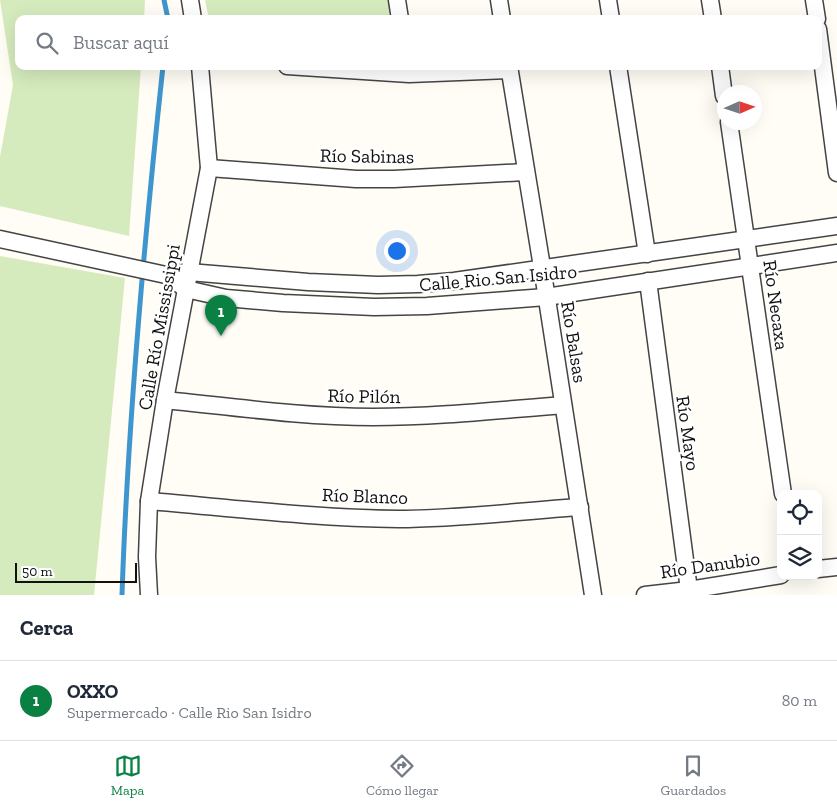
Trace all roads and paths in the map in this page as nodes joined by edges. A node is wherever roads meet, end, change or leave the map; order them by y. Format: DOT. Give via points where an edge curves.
graph roads {
  1 [pos="190,0"];
  2 [pos="397,0"];
  3 [pos="499,0"];
  4 [pos="608,0"];
  5 [pos="710,0"];
  6 [pos="814,0"];
  7 [pos="192,15"];
  8 [pos="399,15"];
  9 [pos="501,15"];
  10 [pos="610,15"];
  11 [pos="712,15"];
  12 [pos="816,15"];
  13 [pos="822,59"];
  14 [pos="200,70"];
  15 [pos="509,70"];
  16 [pos="619,70"];
  17 [pos="721,70"];
  18 [pos="723,85"];
  19 [pos="729,130"];
  20 [pos="209,168"];
  21 [pos="525,172"];
  22 [pos="837,173"];
  23 [pos="837,226"];
  24 [pos="0,239"];
  25 [pos="746,239"];
  26 [pos="837,253"];
  27 [pos="647,254"];
  28 [pos="750,266"];
  29 [pos="542,268"];
  30 [pos="189,272"];
  31 [pos="160,274"];
  32 [pos="648,281"];
  33 [pos="186,289"];
  34 [pos="546,297"];
  35 [pos="165,400"];
  36 [pos="563,405"];
  37 [pos="782,490"];
  38 [pos="149,501"];
  39 [pos="580,507"];
  40 [pos="837,567"];
  41 [pos="822,569"];
  42 [pos="777,576"];
  43 [pos="689,590"];
  44 [pos="149,595"];
  45 [pos="593,595"];
  46 [pos="645,595"];
  1 -- 7 [label="street"];
  2 -- 8 [label="street"];
  3 -- 9 [label="street"];
  4 -- 10 [label="street"];
  5 -- 11 [label="street"];
  6 -- 12 [label="street"];
  13 -- 22 [label="street"];
  14 -- 20 [label="street, Calle Río Mississippi"];
  15 -- 21 [label="street, Río Balsas"];
  16 -- 27 [label="street"];
  17 -- 18 [label="street"];
  19 -- 25 [label="street, Río Necaxa"];
  20 -- 21 [label="street, Río Sabinas" via="356,179"];
  20 -- 30 [label="street, Calle Río Mississippi"];
  21 -- 29 [label="street, Río Balsas"];
  23 -- 25 [label="street, Calle Rio San Isidro"];
  24 -- 31 [label="street, Calle Rio San Isidro"];
  25 -- 27 [label="street, Calle Rio San Isidro"];
  25 -- 28 [label="street, Río Necaxa"];
  26 -- 28 [label="street, Calle Rio San Isidro"];
  27 -- 29 [label="street, Calle Rio San Isidro"];
  28 -- 32 [label="street, Calle Rio San Isidro"];
  28 -- 37 [label="street, Río Necaxa"];
  29 -- 30 [label="street, Calle Rio San Isidro" via="454,281 388,285"];
  29 -- 34 [label="street, Río Balsas"];
  30 -- 31 [label="street, Calle Rio San Isidro"];
  30 -- 33 [label="street, Calle Río Mississippi"];
  31 -- 33 [label="street, Calle Rio San Isidro"];
  32 -- 34 [label="street, Calle Rio San Isidro"];
  32 -- 43 [label="street, Río Mayo"];
  33 -- 34 [label="street, Calle Rio San Isidro" via="226,298 374,307"];
  33 -- 35 [label="street, Calle Río Mississippi"];
  34 -- 36 [label="street, Río Balsas"];
  35 -- 36 [label="street, Río Pilón" via="325,416 374,417"];
  35 -- 38 [label="street, Calle Río Mississippi"];
  36 -- 39 [label="street, Río Balsas"];
  38 -- 39 [label="street, Río Blanco" via="398,519"];
  38 -- 44 [label="street, Calle Río Mississippi"];
  39 -- 45 [label="street, Río Balsas"];
  40 -- 41 [label="street"];
  42 -- 43 [label="street, Río Danubio"];
  43 -- 46 [label="street, Río Danubio"];
}
